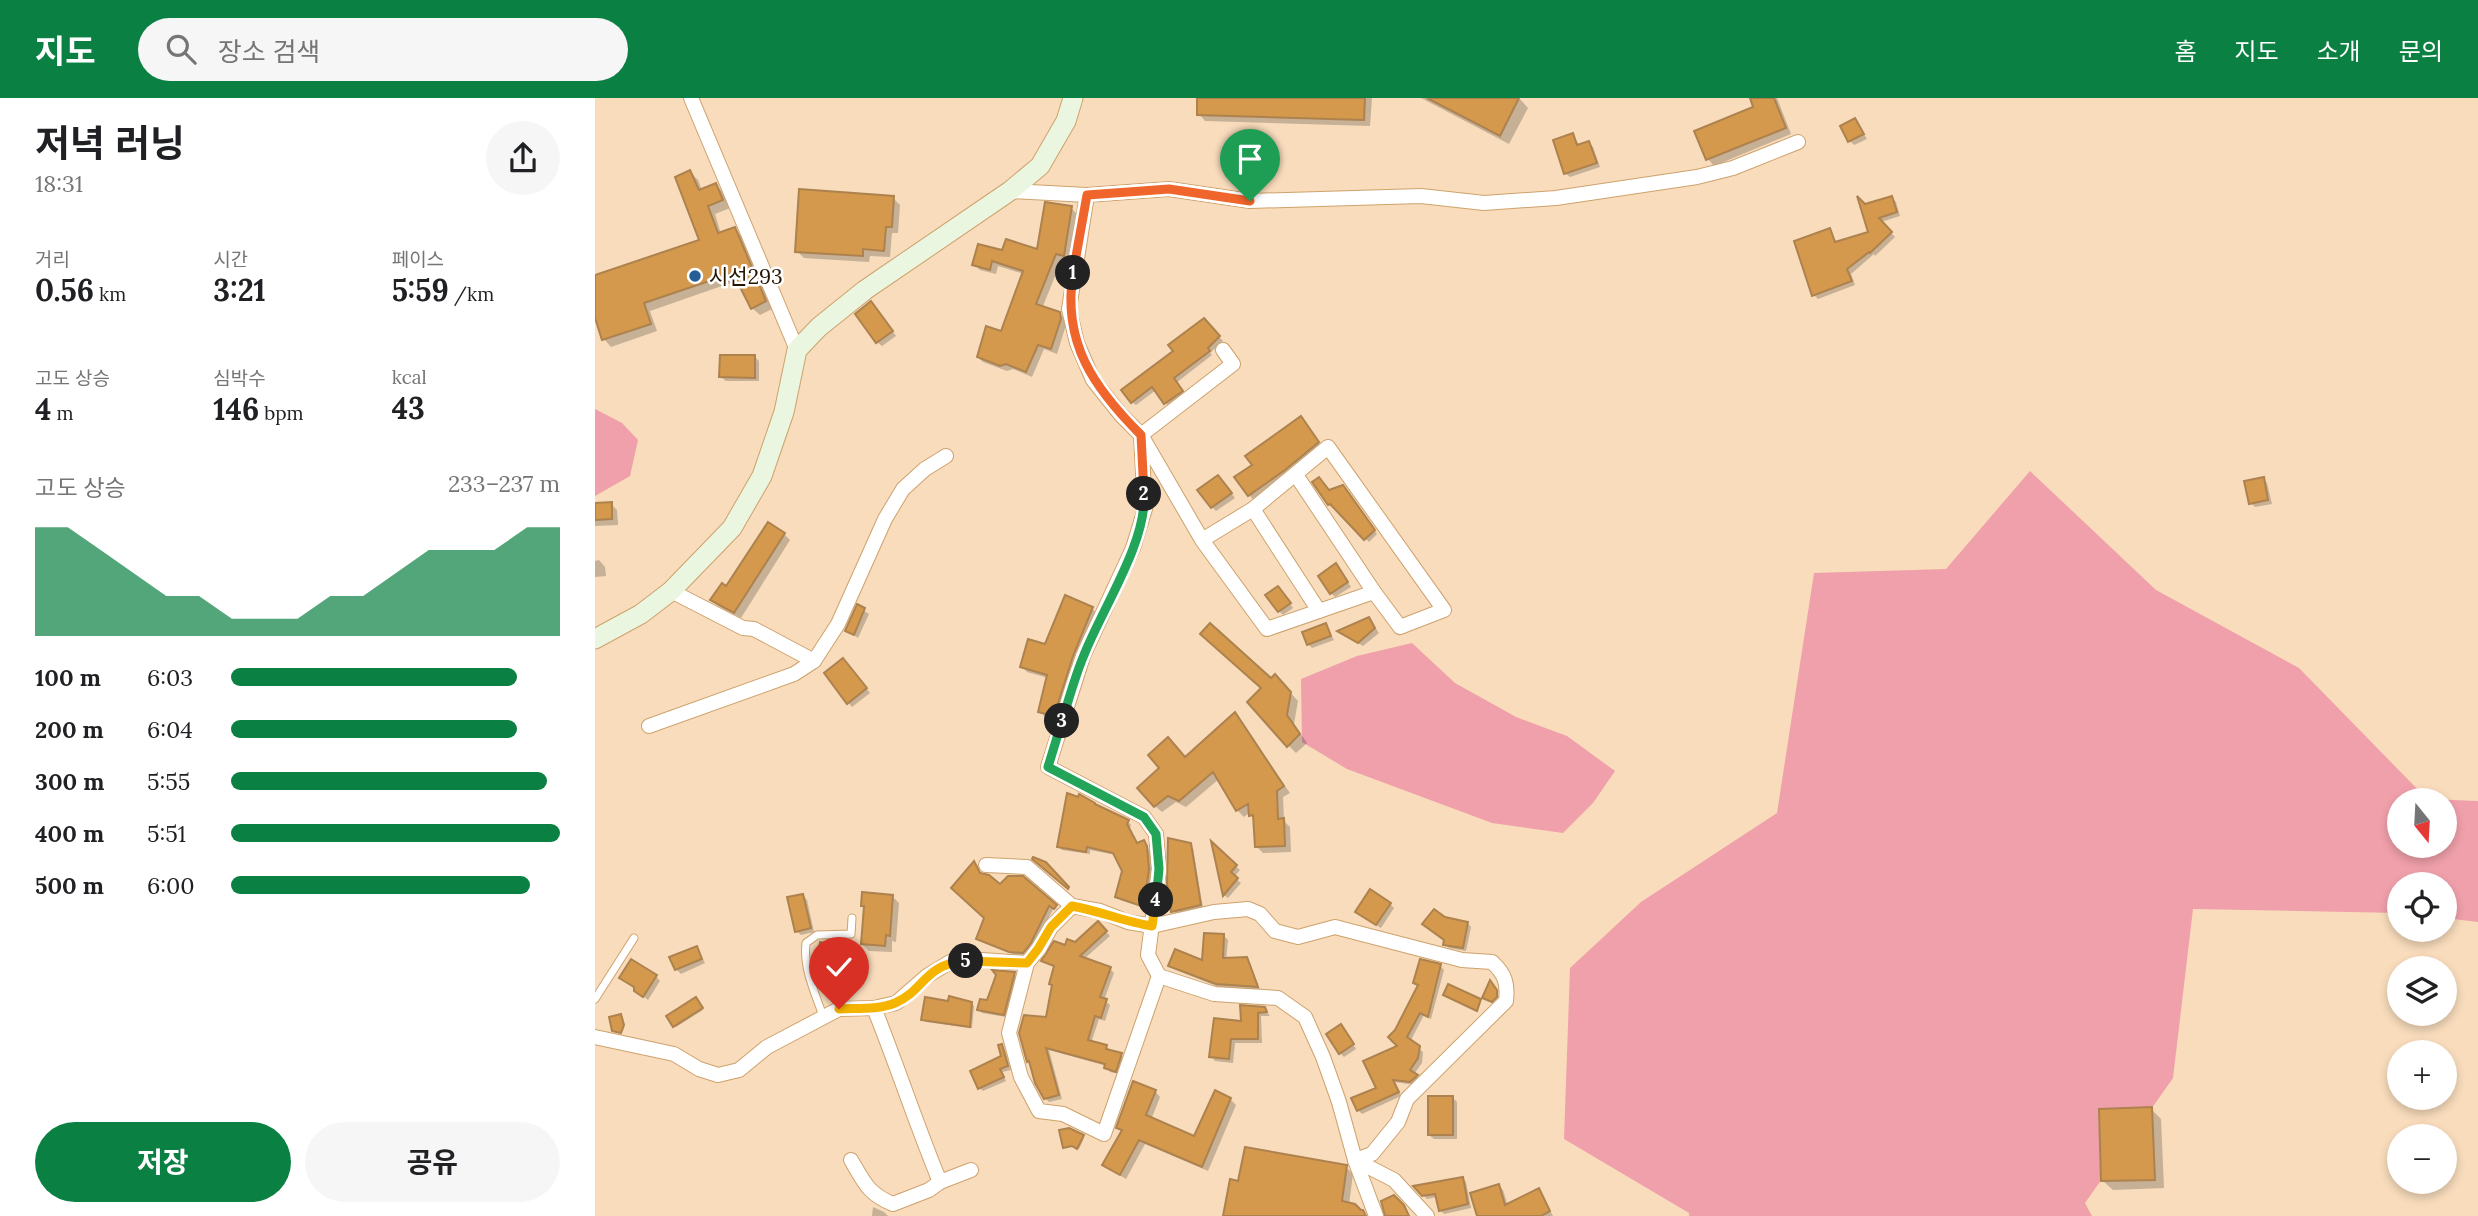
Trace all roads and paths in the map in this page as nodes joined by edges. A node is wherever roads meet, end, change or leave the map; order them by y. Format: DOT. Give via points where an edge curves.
graph roads {
  1 [pos="691,98"];
  2 [pos="1073,98"];
  3 [pos="1798,142"];
  4 [pos="1010,191"];
  5 [pos="1087,195"];
  6 [pos="797,350"];
  7 [pos="1223,350"];
  8 [pos="1141,435"];
  9 [pos="946,456"];
  10 [pos="1296,475"];
  11 [pos="1253,509"];
  12 [pos="1202,540"];
  13 [pos="671,591"];
  14 [pos="1374,592"];
  15 [pos="1319,611"];
  16 [pos="595,639"];
  17 [pos="814,661"];
  18 [pos="649,726"];
  19 [pos="986,865"];
  20 [pos="1072,906"];
  21 [pos="852,918"];
  22 [pos="1152,926"];
  23 [pos="634,938"];
  24 [pos="1027,963"];
  25 [pos="1159,976"];
  26 [pos="595,999"];
  27 [pos="874,1008"];
  28 [pos="823,1016"];
  29 [pos="595,1037"];
  30 [pos="851,1160"];
  31 [pos="1355,1160"];
  32 [pos="971,1170"];
  33 [pos="940,1182"];
  34 [pos="1376,1216"];
  35 [pos="1427,1216"];
  1 -- 6 [label="street"];
  2 -- 4 [label="main road" via="1066,121 1040,166"];
  3 -- 5 [label="street" via="1696,177 1556,198 1484,203 1421,196 1250,201 1169,189"];
  4 -- 5 [label="street"];
  4 -- 6 [label="main road" via="866,290"];
  5 -- 8 [label="street" via="1069,309 1077,344 1093,380"];
  6 -- 13 [label="main road" via="784,412 762,476 732,528"];
  7 -- 8 [label="street" via="1233,365"];
  8 -- 12 [label="street"];
  8 -- 22 [label="street" via="1145,509 1133,548 1083,656 1048,767 1144,817 1156,834 1159,869"];
  9 -- 17 [label="street" via="903,489 838,624"];
  10 -- 11 [label="street"];
  10 -- 14 [label="street"];
  10 -- 14 [label="street" via="1328,447 1444,610 1400,627"];
  11 -- 12 [label="street"];
  11 -- 15 [label="street"];
  12 -- 15 [label="street" via="1267,629"];
  13 -- 16 [label="main road"];
  13 -- 17 [label="street"];
  14 -- 15 [label="street"];
  17 -- 18 [label="street" via="794,674"];
  19 -- 20 [label="street" via="1027,867"];
  20 -- 22 [label="street"];
  20 -- 24 [label="street"];
  21 -- 28 [label="lane" via="851,934 817,934 806,943 811,985"];
  22 -- 25 [label="street" via="1148,955"];
  22 -- 31 [label="street" via="1248,909 1260,914 1275,931 1298,937 1335,927 1462,960 1492,962 1502,972 1506,1001 1407,1099 1398,1122 1372,1154"];
  23 -- 26 [label="lane"];
  24 -- 25 [label="street" via="1009,1033 1021,1077 1039,1111 1063,1114 1104,1134"];
  24 -- 27 [label="street" via="950,962 896,1003"];
  25 -- 31 [label="street" via="1215,994 1278,998 1305,1017 1339,1102"];
  27 -- 28 [label="street" via="839,1009"];
  27 -- 33 [label="street"];
  28 -- 29 [label="street" via="767,1047 739,1070 718,1075 674,1054"];
  30 -- 33 [label="street" via="876,1197 893,1204"];
  31 -- 34 [label="street"];
  31 -- 35 [label="street" via="1394,1180"];
  32 -- 33 [label="street"];
}
